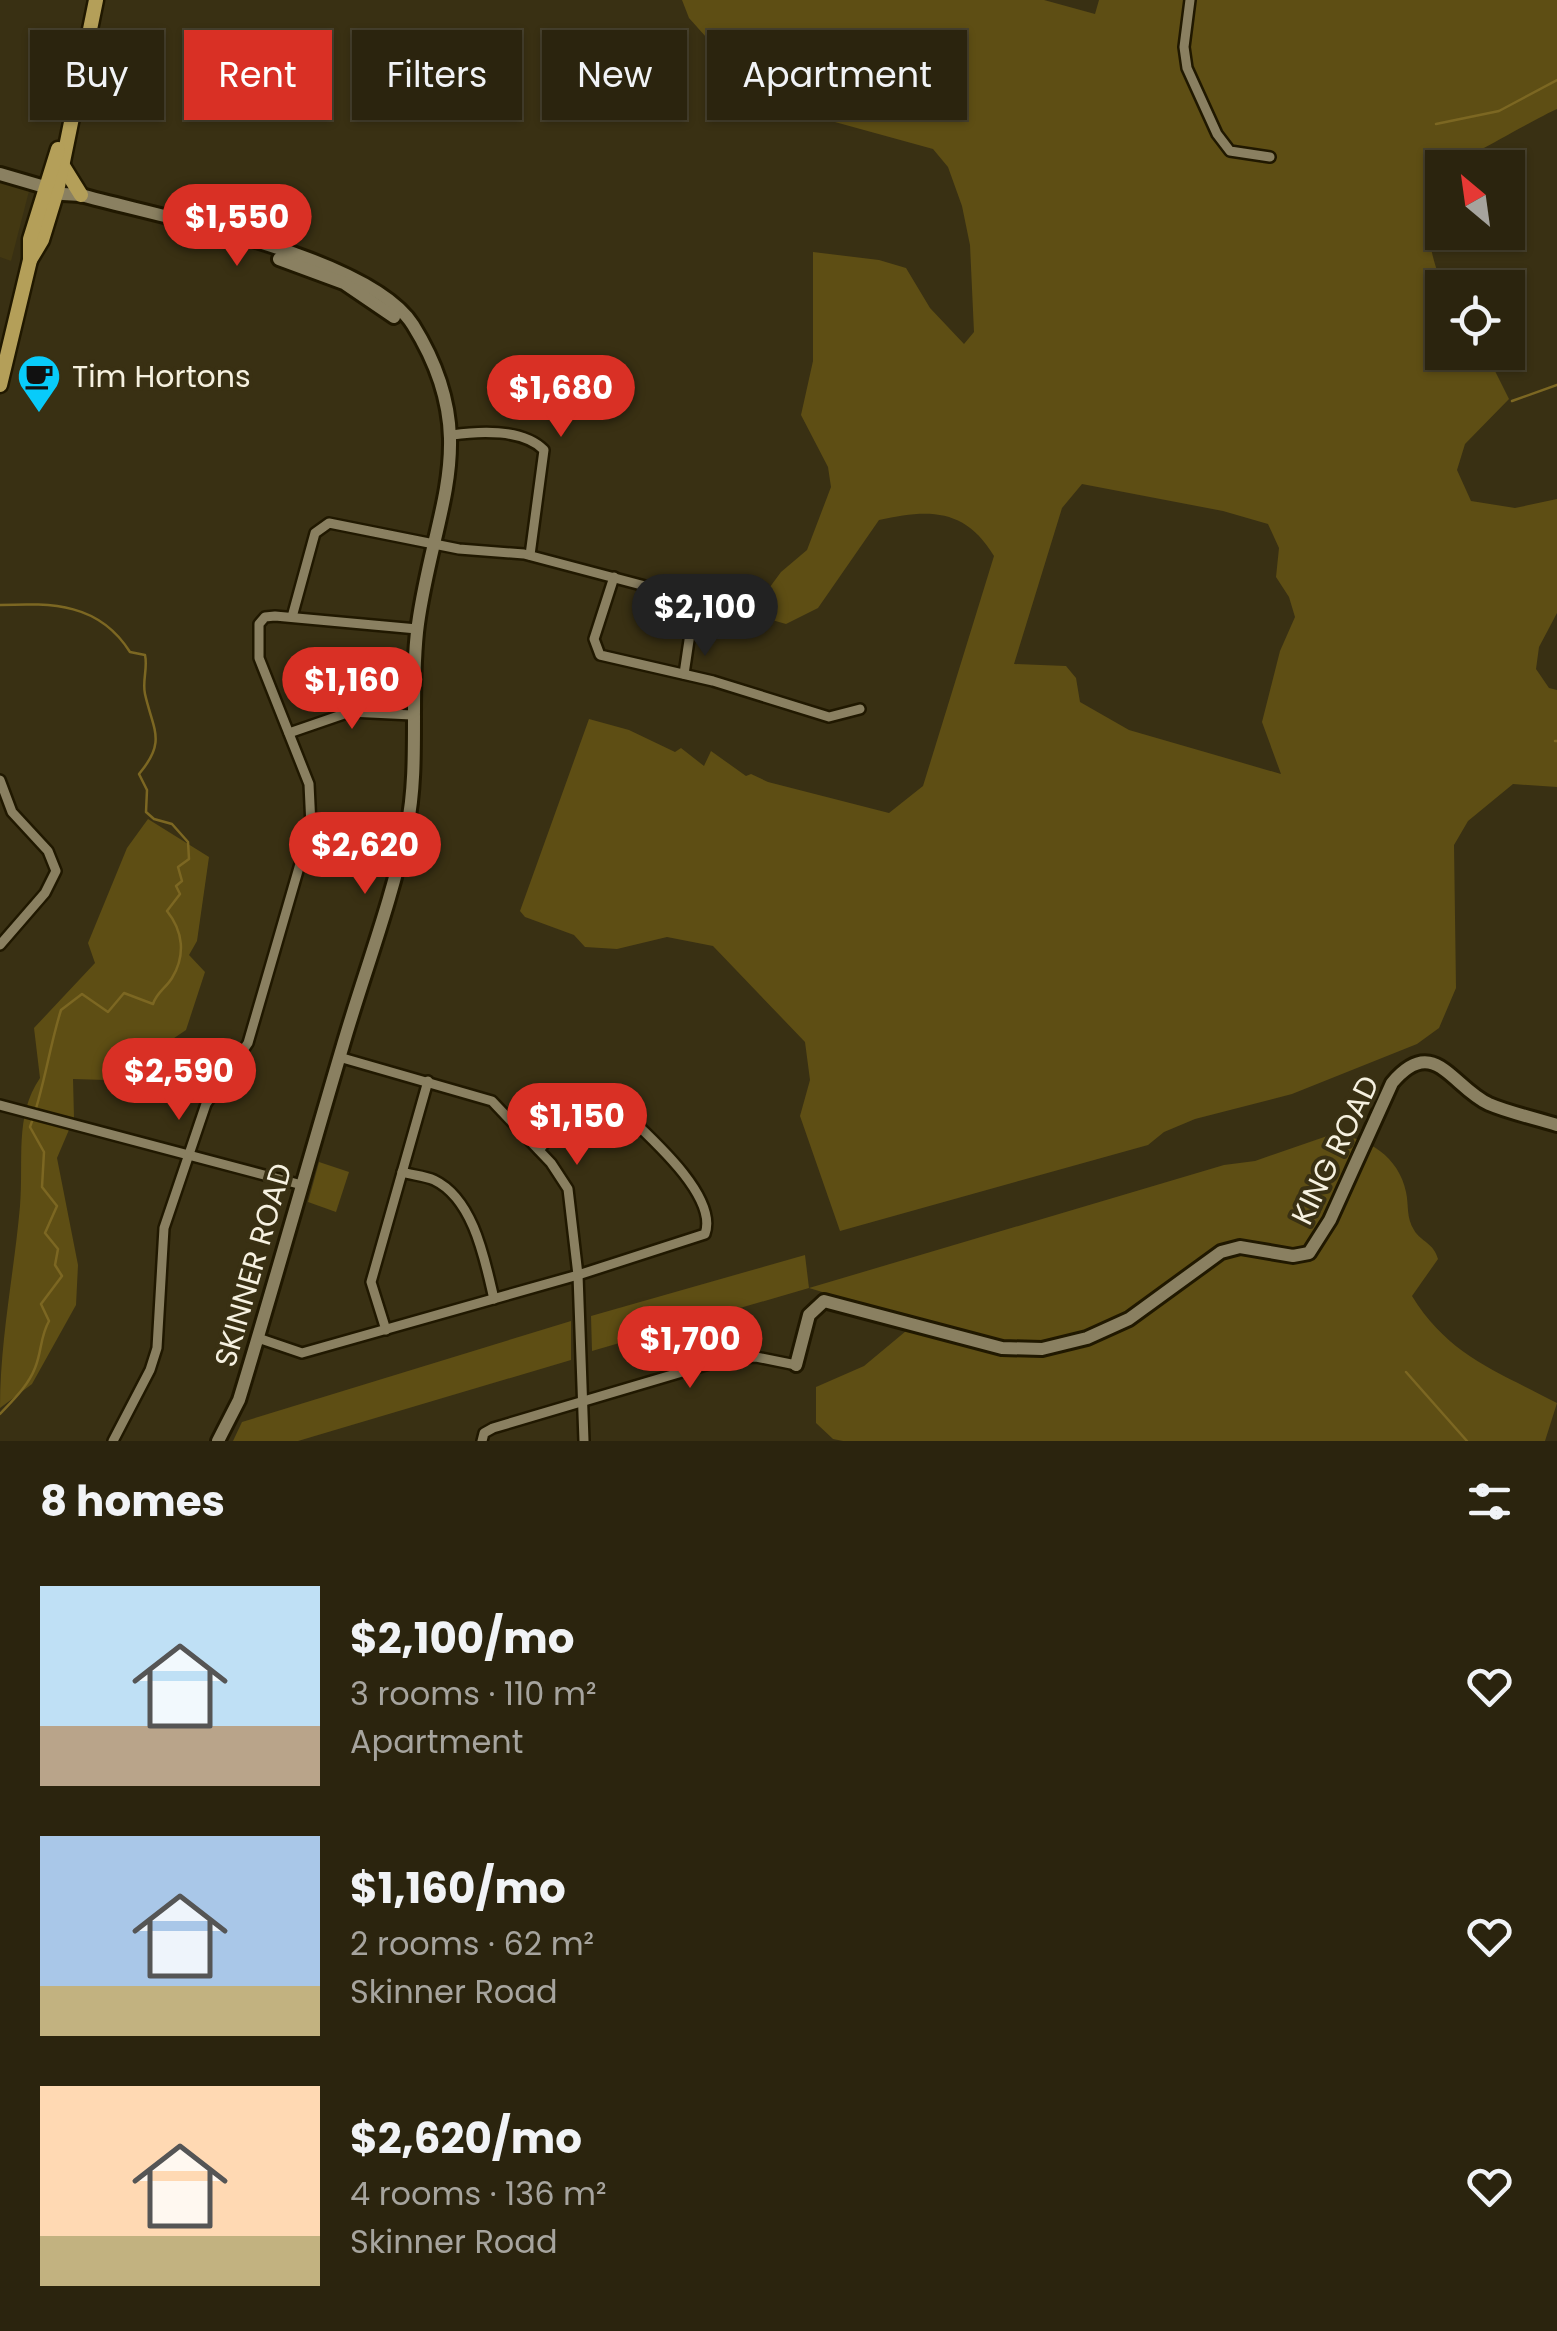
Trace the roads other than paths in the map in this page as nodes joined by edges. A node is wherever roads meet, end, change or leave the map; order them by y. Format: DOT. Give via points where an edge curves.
graph roads {
  1 [pos="96,0"];
  2 [pos="1190,0"];
  3 [pos="66,132"];
  4 [pos="1270,157"];
  5 [pos="62,164"];
  6 [pos="0,174"];
  7 [pos="55,190"];
  8 [pos="80,195"];
  9 [pos="421,342"];
  10 [pos="0,385"];
  11 [pos="452,435"];
  12 [pos="435,545"];
  13 [pos="530,555"];
  14 [pos="614,576"];
  15 [pos="292,617"];
  16 [pos="418,630"];
  17 [pos="684,674"];
  18 [pos="860,710"];
  19 [pos="412,715"];
  20 [pos="289,733"];
  21 [pos="0,780"];
  22 [pos="0,945"];
  23 [pos="339,1057"];
  24 [pos="428,1081"];
  25 [pos="0,1105"];
  26 [pos="1557,1124"];
  27 [pos="539,1150"];
  28 [pos="188,1156"];
  29 [pos="402,1172"];
  30 [pos="302,1185"];
  31 [pos="578,1276"];
  32 [pos="494,1299"];
  33 [pos="386,1330"];
  34 [pos="258,1338"];
  35 [pos="796,1365"];
  36 [pos="584,1402"];
  37 [pos="113,1441"];
  38 [pos="218,1441"];
  39 [pos="482,1441"];
  40 [pos="584,1441"];
  1 -- 3 [label="main road"];
  2 -- 4 [label="street" via="1184,58 1217,134 1230,151"];
  3 -- 5 [label="main road"];
  3 -- 7 [label="main road"];
  5 -- 7 [label="main road"];
  5 -- 8 [label="main road"];
  6 -- 7 [label="street"];
  7 -- 8 [label="street, SKINNER ROAD"];
  7 -- 9 [label="street, SKINNER ROAD" via="305,266 361,292"];
  7 -- 10 [label="main road" via="30,260"];
  8 -- 9 [label="street, SKINNER ROAD" via="348,274 393,304"];
  9 -- 11 [label="street, SKINNER ROAD" via="444,390"];
  11 -- 12 [label="street, SKINNER ROAD"];
  11 -- 13 [label="street" via="522,437 544,450"];
  12 -- 13 [label="street"];
  12 -- 15 [label="street" via="324,524 315,533"];
  12 -- 16 [label="street, SKINNER ROAD"];
  13 -- 14 [label="street"];
  14 -- 17 [label="street" via="687,600 692,639"];
  14 -- 17 [label="street" via="596,650 606,658"];
  15 -- 16 [label="street"];
  15 -- 20 [label="street" via="265,617 256,640 262,672"];
  16 -- 19 [label="street, SKINNER ROAD"];
  17 -- 18 [label="street" via="829,717"];
  19 -- 20 [label="street" via="350,712"];
  19 -- 23 [label="street, SKINNER ROAD" via="407,830"];
  20 -- 28 [label="street" via="310,784 311,826 248,1043 206,1104"];
  21 -- 22 [label="street" via="12,812 56,871"];
  23 -- 24 [label="street"];
  23 -- 30 [label="street, SKINNER ROAD"];
  24 -- 27 [label="street" via="492,1101"];
  24 -- 29 [label="street"];
  25 -- 28 [label="street"];
  26 -- 35 [label="street, KING ROAD" via="1484,1102 1438,1064 1411,1066 1392,1083 1309,1253 1240,1247 1221,1252 1129,1319 1042,1349 1002,1348 836,1302 817,1304"];
  27 -- 31 [label="street" via="568,1189"];
  27 -- 31 [label="street" via="584,1100 601,1095 680,1169 706,1209 708,1226 698,1238"];
  28 -- 30 [label="street"];
  28 -- 37 [label="street" via="164,1228 157,1348"];
  29 -- 32 [label="street" via="436,1181 465,1212 479,1235"];
  29 -- 33 [label="street" via="371,1282"];
  30 -- 34 [label="street, SKINNER ROAD"];
  31 -- 32 [label="street"];
  31 -- 36 [label="street"];
  32 -- 33 [label="street"];
  33 -- 34 [label="street" via="302,1353"];
  34 -- 38 [label="street, SKINNER ROAD"];
  35 -- 36 [label="street" via="726,1359"];
  36 -- 39 [label="street" via="492,1428"];
  36 -- 40 [label="street"];
}
